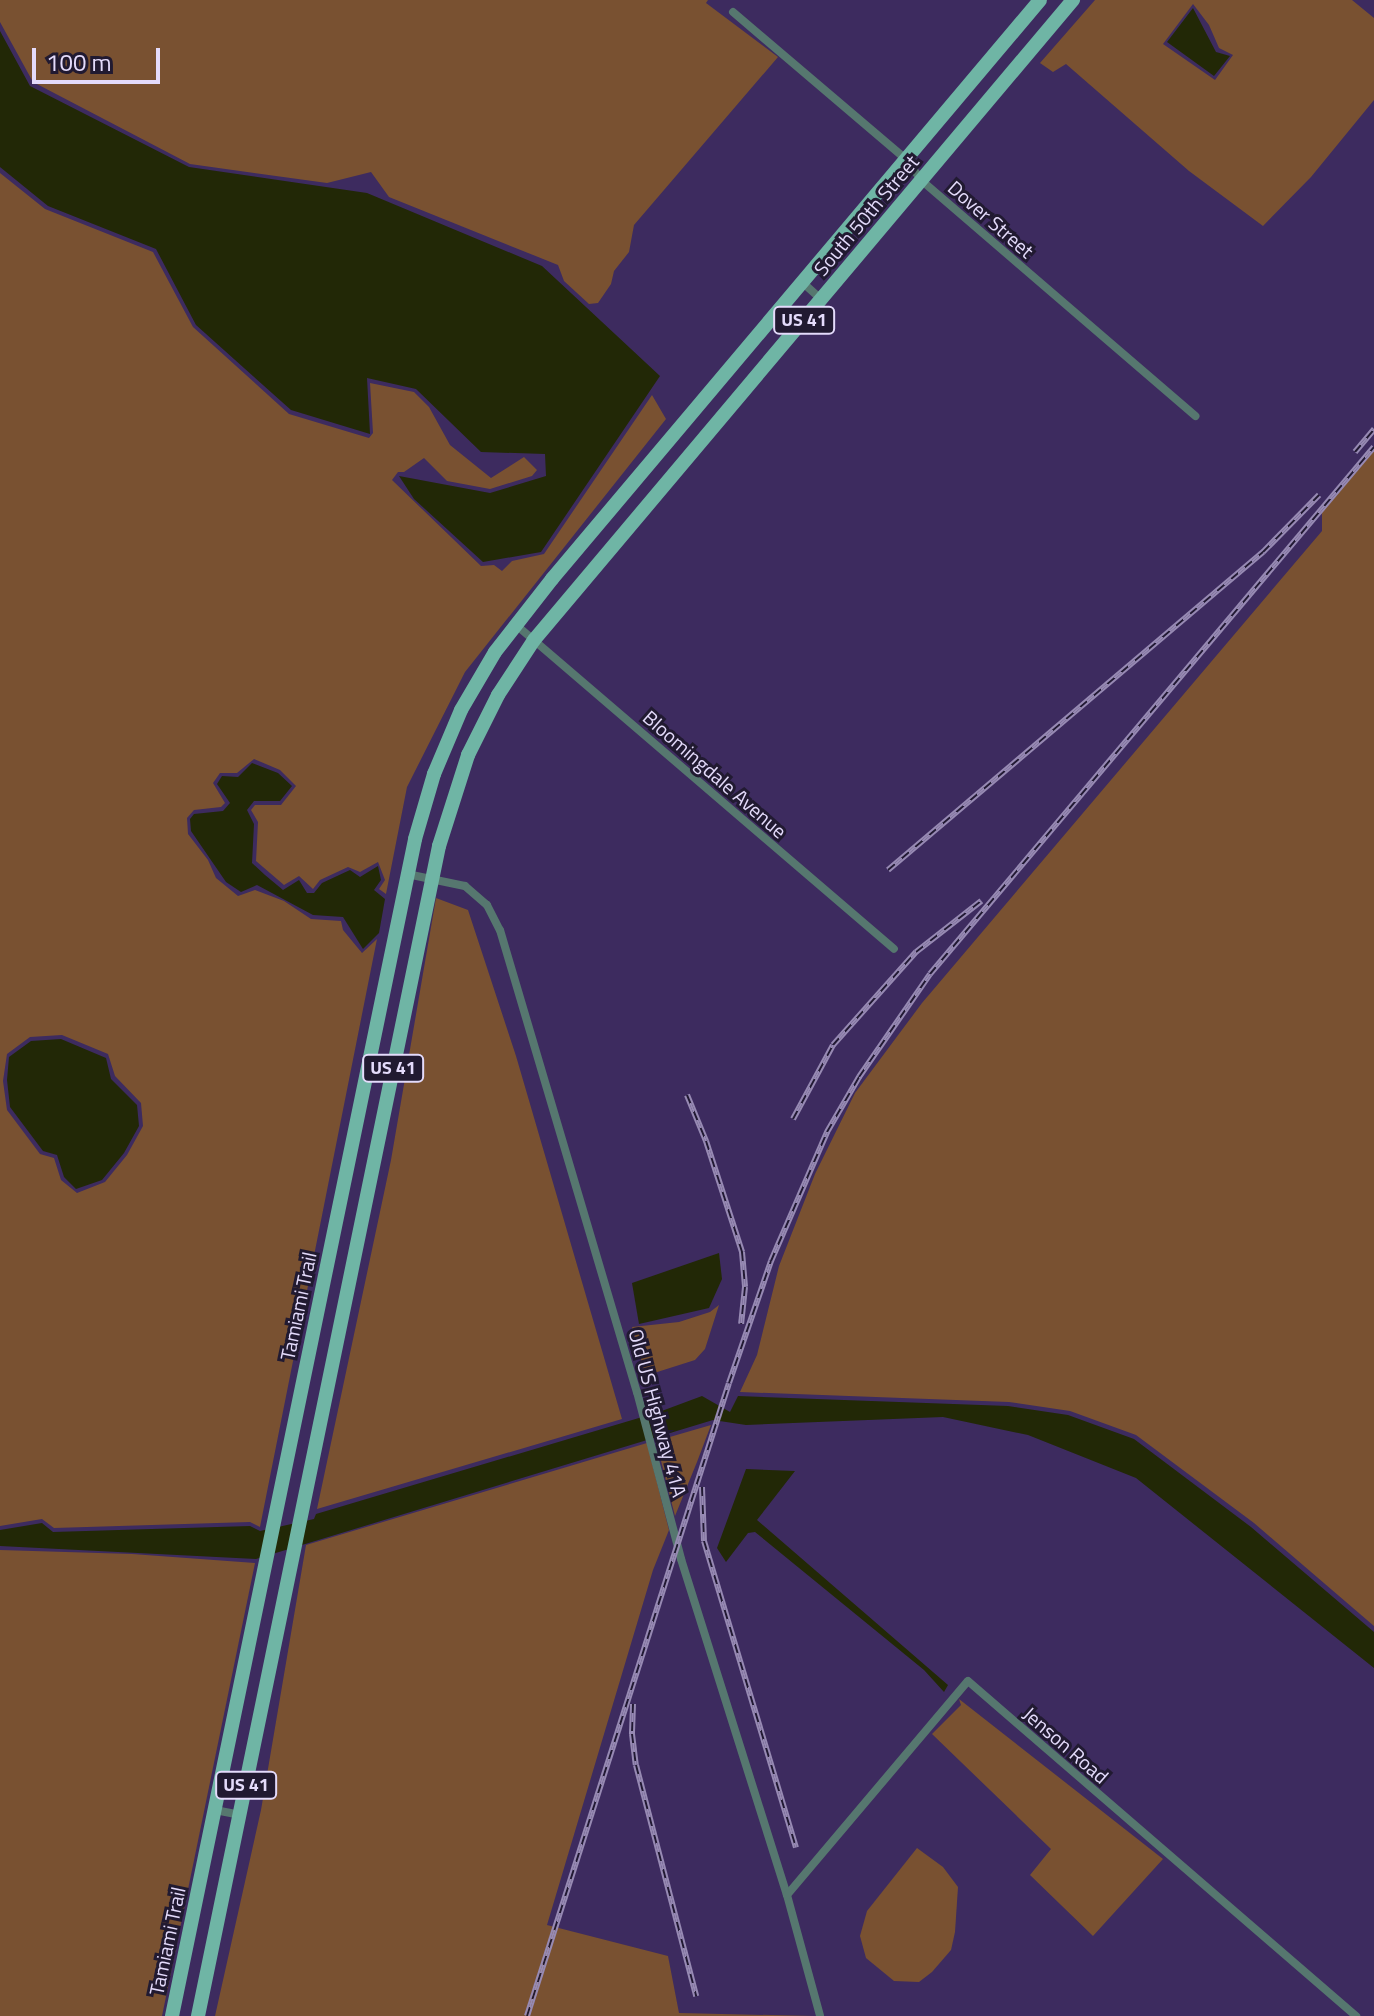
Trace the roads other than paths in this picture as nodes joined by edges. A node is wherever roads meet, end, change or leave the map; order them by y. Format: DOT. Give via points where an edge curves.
graph roads {
  1 [pos="1040,0"];
  2 [pos="1073,0"];
  3 [pos="733,12"];
  4 [pos="906,159"];
  5 [pos="921,180"];
  6 [pos="802,282"];
  7 [pos="821,299"];
  8 [pos="1195,416"];
  9 [pos="515,624"];
  10 [pos="534,640"];
  11 [pos="407,874"];
  12 [pos="432,879"];
  13 [pos="894,949"];
  14 [pos="215,1810"];
  15 [pos="240,1815"];
  16 [pos="787,1895"];
  17 [pos="172,2016"];
  18 [pos="198,2016"];
  19 [pos="820,2016"];
  20 [pos="1356,2016"];
  1 -- 4 [label="main road, South 50th Street / US 41"];
  2 -- 5 [label="main road, South 50th Street / US 41"];
  3 -- 4 [label="street, Dover Street"];
  4 -- 5 [label="street, Dover Street"];
  4 -- 6 [label="main road, South 50th Street / US 41"];
  5 -- 7 [label="main road, South 50th Street / US 41"];
  5 -- 8 [label="street, Dover Street"];
  6 -- 7 [label="street"];
  6 -- 9 [label="main road, South 50th Street / US 41"];
  7 -- 10 [label="main road, South 50th Street / US 41"];
  9 -- 10 [label="street, Bloomingdale Avenue"];
  9 -- 11 [label="main road, Tamiami Trail / US 41" via="451,732 423,807"];
  10 -- 12 [label="main road, US 41" via="468,755"];
  10 -- 13 [label="street, Bloomingdale Avenue"];
  11 -- 12 [label="street, Old US Highway 41A"];
  11 -- 14 [label="main road, Tamiami Trail / US 41"];
  12 -- 15 [label="main road, US 41"];
  12 -- 16 [label="street, Old US Highway 41A" via="465,886 487,905 500,930 643,1412 681,1559"];
  14 -- 15 [label="street"];
  14 -- 17 [label="main road, Tamiami Trail / US 41"];
  15 -- 18 [label="main road, US 41"];
  16 -- 19 [label="street, Old US Highway 41A"];
  16 -- 20 [label="street, Jenson Road" via="968,1681"];
}
